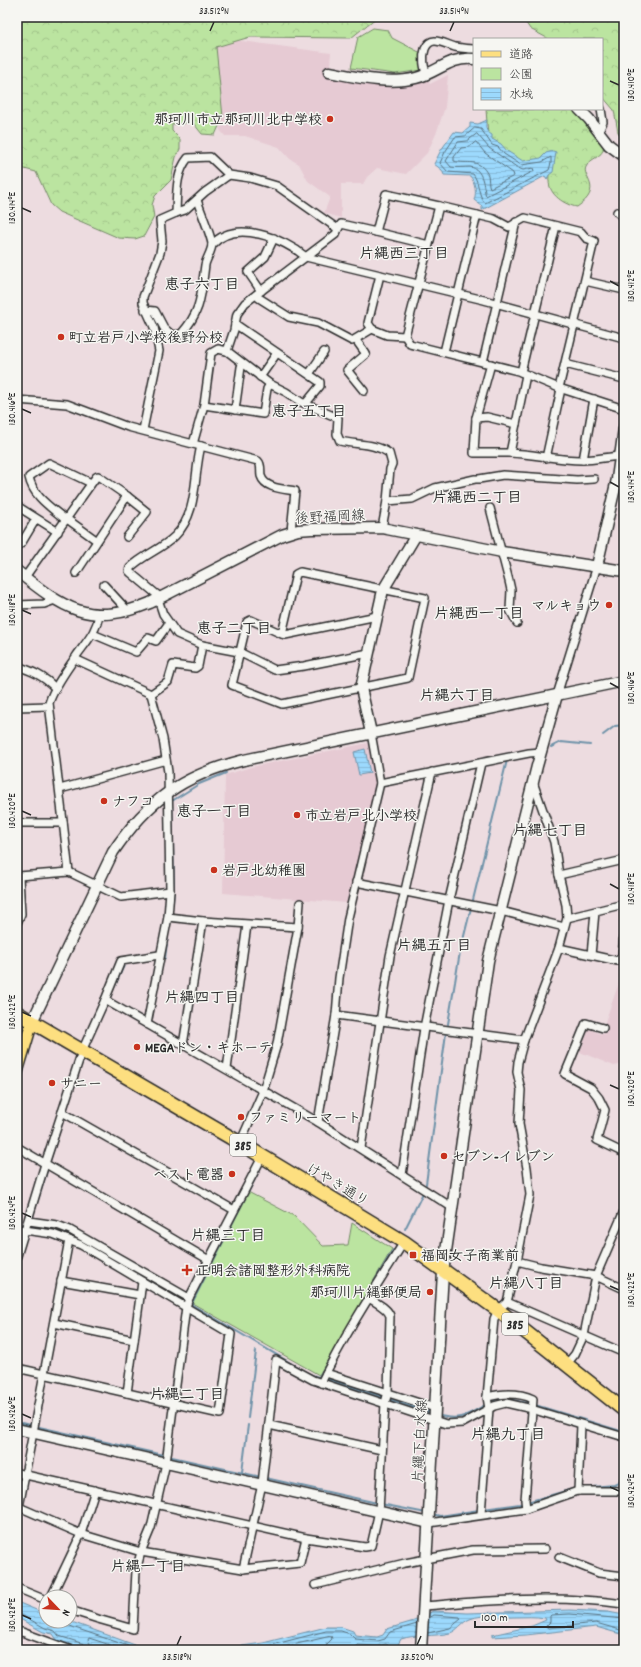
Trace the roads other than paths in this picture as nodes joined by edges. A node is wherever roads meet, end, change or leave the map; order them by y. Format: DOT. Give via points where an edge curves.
graph roads {
  1 [pos="473,49"];
  2 [pos="473,60"];
  3 [pos="329,72"];
  4 [pos="426,74"];
  5 [pos="580,110"];
  6 [pos="602,110"];
  7 [pos="599,131"];
  8 [pos="624,156"];
  9 [pos="230,175"];
  10 [pos="197,200"];
  11 [pos="439,206"];
  12 [pos="617,212"];
  13 [pos="176,213"];
  14 [pos="477,215"];
  15 [pos="624,218"];
  16 [pos="516,222"];
  17 [pos="556,226"];
  18 [pos="338,229"];
  19 [pos="376,232"];
  20 [pos="274,238"];
  21 [pos="212,245"];
  22 [pos="429,245"];
  23 [pos="306,257"];
  24 [pos="380,275"];
  25 [pos="585,281"];
  26 [pos="419,284"];
  27 [pos="624,290"];
  28 [pos="258,293"];
  29 [pos="458,293"];
  30 [pos="498,303"];
  31 [pos="145,310"];
  32 [pos="535,314"];
  33 [pos="235,324"];
  34 [pos="574,325"];
  35 [pos="372,329"];
  36 [pos="405,336"];
  37 [pos="624,338"];
  38 [pos="356,340"];
  39 [pos="227,351"];
  40 [pos="324,352"];
  41 [pos="444,352"];
  42 [pos="277,353"];
  43 [pos="483,362"];
  44 [pos="242,364"];
  45 [pos="491,364"];
  46 [pos="565,364"];
  47 [pos="309,374"];
  48 [pos="523,374"];
  49 [pos="260,377"];
  50 [pos="624,379"];
  51 [pos="270,384"];
  52 [pos="560,389"];
  53 [pos="364,391"];
  54 [pos="594,399"];
  55 [pos="17,400"];
  56 [pos="306,404"];
  57 [pos="204,405"];
  58 [pos="624,409"];
  59 [pos="235,410"];
  60 [pos="476,418"];
  61 [pos="516,424"];
  62 [pos="624,428"];
  63 [pos="143,430"];
  64 [pos="193,444"];
  65 [pos="201,446"];
  66 [pos="510,453"];
  67 [pos="619,456"];
  68 [pos="546,458"];
  69 [pos="583,460"];
  70 [pos="594,479"];
  71 [pos="91,483"];
  72 [pos="127,496"];
  73 [pos="387,501"];
  74 [pos="17,506"];
  75 [pos="490,508"];
  76 [pos="67,519"];
  77 [pos="36,520"];
  78 [pos="382,528"];
  79 [pos="291,531"];
  80 [pos="58,532"];
  81 [pos="416,535"];
  82 [pos="127,537"];
  83 [pos="96,540"];
  84 [pos="17,543"];
  85 [pos="502,552"];
  86 [pos="597,566"];
  87 [pos="17,570"];
  88 [pos="624,571"];
  89 [pos="76,573"];
  90 [pos="25,577"];
  91 [pos="104,586"];
  92 [pos="383,590"];
  93 [pos="159,598"];
  94 [pos="55,600"];
  95 [pos="17,605"];
  96 [pos="128,611"];
  97 [pos="99,614"];
  98 [pos="377,616"];
  99 [pos="169,623"];
  100 [pos="517,623"];
  101 [pos="93,634"];
  102 [pos="282,634"];
  103 [pos="202,645"];
  104 [pos="239,652"];
  105 [pos="369,653"];
  106 [pos="75,659"];
  107 [pos="17,666"];
  108 [pos="624,681"];
  109 [pos="55,688"];
  110 [pos="360,688"];
  111 [pos="151,694"];
  112 [pos="557,695"];
  113 [pos="49,706"];
  114 [pos="17,707"];
  115 [pos="371,733"];
  116 [pos="541,752"];
  117 [pos="166,760"];
  118 [pos="481,762"];
  119 [pos="432,772"];
  120 [pos="532,782"];
  121 [pos="380,783"];
  122 [pos="60,789"];
  123 [pos="169,792"];
  124 [pos="17,823"];
  125 [pos="63,823"];
  126 [pos="624,860"];
  127 [pos="69,872"];
  128 [pos="559,875"];
  129 [pos="18,876"];
  130 [pos="356,882"];
  131 [pos="97,885"];
  132 [pos="170,891"];
  133 [pos="404,892"];
  134 [pos="449,900"];
  135 [pos="300,903"];
  136 [pos="624,904"];
  137 [pos="501,911"];
  138 [pos="595,912"];
  139 [pos="168,917"];
  140 [pos="567,918"];
  141 [pos="203,922"];
  142 [pos="17,923"];
  143 [pos="247,925"];
  144 [pos="564,926"];
  145 [pos="298,927"];
  146 [pos="624,934"];
  147 [pos="559,948"];
  148 [pos="159,955"];
  149 [pos="592,956"];
  150 [pos="105,1000"];
  151 [pos="17,1013"];
  152 [pos="336,1015"];
  153 [pos="379,1021"];
  154 [pos="32,1022"];
  155 [pos="147,1024"];
  156 [pos="424,1028"];
  157 [pos="604,1028"];
  158 [pos="478,1034"];
  159 [pos="524,1040"];
  160 [pos="183,1045"];
  161 [pos="82,1051"];
  162 [pos="227,1069"];
  163 [pos="17,1072"];
  164 [pos="263,1091"];
  165 [pos="62,1112"];
  166 [pos="318,1122"];
  167 [pos="240,1143"];
  168 [pos="17,1147"];
  169 [pos="360,1148"];
  170 [pos="624,1154"];
  171 [pos="262,1157"];
  172 [pos="45,1164"];
  173 [pos="402,1175"];
  174 [pos="453,1208"];
  175 [pos="234,1210"];
  176 [pos="624,1211"];
  177 [pos="29,1221"];
  178 [pos="17,1229"];
  179 [pos="26,1230"];
  180 [pos="69,1240"];
  181 [pos="404,1242"];
  182 [pos="17,1256"];
  183 [pos="209,1260"];
  184 [pos="517,1261"];
  185 [pos="444,1272"];
  186 [pos="596,1276"];
  187 [pos="61,1281"];
  188 [pos="142,1282"];
  189 [pos="624,1289"];
  190 [pos="140,1295"];
  191 [pos="189,1298"];
  192 [pos="369,1298"];
  193 [pos="503,1306"];
  194 [pos="186,1307"];
  195 [pos="54,1323"];
  196 [pos="584,1335"];
  197 [pos="134,1340"];
  198 [pos="624,1353"];
  199 [pos="566,1365"];
  200 [pos="17,1368"];
  201 [pos="326,1373"];
  202 [pos="44,1374"];
  203 [pos="321,1383"];
  204 [pos="388,1392"];
  205 [pos="128,1393"];
  206 [pos="487,1396"];
  207 [pos="385,1403"];
  208 [pos="173,1404"];
  209 [pos="435,1408"];
  210 [pos="489,1409"];
  211 [pos="532,1410"];
  212 [pos="624,1410"];
  213 [pos="435,1421"];
  214 [pos="269,1425"];
  215 [pos="581,1425"];
  216 [pos="17,1429"];
  217 [pos="33,1433"];
  218 [pos="624,1437"];
  219 [pos="382,1450"];
  220 [pos="166,1463"];
  221 [pos="17,1473"];
  222 [pos="25,1475"];
  223 [pos="262,1484"];
  224 [pos="624,1486"];
  225 [pos="94,1490"];
  226 [pos="578,1491"];
  227 [pos="156,1504"];
  228 [pos="526,1509"];
  229 [pos="379,1511"];
  230 [pos="481,1514"];
  231 [pos="429,1523"];
  232 [pos="253,1526"];
  233 [pos="81,1534"];
  234 [pos="306,1538"];
  235 [pos="545,1549"];
  236 [pos="141,1552"];
  237 [pos="558,1557"];
  238 [pos="427,1559"];
  239 [pos="243,1569"];
  240 [pos="624,1576"];
  241 [pos="315,1585"];
  242 [pos="17,1588"];
  243 [pos="55,1589"];
  244 [pos="38,1597"];
  245 [pos="624,1604"];
  246 [pos="424,1608"];
  247 [pos="78,1613"];
  248 [pos="17,1633"];
  249 [pos="71,1650"];
  250 [pos="421,1650"];
  1 -- 4 [label="street" via="432,41 427,44 424,52"];
  2 -- 4 [label="street" via="467,58 454,61"];
  3 -- 4 [label="street" via="396,81 415,79"];
  5 -- 7 [label="street"];
  6 -- 7 [label="street" via="603,122"];
  7 -- 8 [label="street" via="609,145"];
  9 -- 10 [label="street"];
  9 -- 13 [label="street" via="210,157 188,158 179,175"];
  9 -- 18 [label="street" via="277,186"];
  10 -- 13 [label="street" via="185,210"];
  10 -- 21 [label="street"];
  11 -- 14 [label="street"];
  11 -- 19 [label="street" via="386,194"];
  11 -- 22 [label="street"];
  12 -- 15 [label="street"];
  13 -- 31 [label="street" via="160,220 162,241 143,297"];
  14 -- 16 [label="street" via="494,219 509,227"];
  14 -- 29 [label="street"];
  16 -- 17 [label="street" via="525,218"];
  16 -- 30 [label="street"];
  17 -- 25 [label="street" via="581,232 586,238 594,241"];
  17 -- 32 [label="street"];
  18 -- 19 [label="street" via="341,224"];
  18 -- 23 [label="street" via="336,234"];
  19 -- 22 [label="street"];
  20 -- 21 [label="street" via="254,232 239,233 225,236"];
  20 -- 23 [label="street"];
  20 -- 28 [label="street" via="265,257 248,272"];
  21 -- 31 [label="street" via="205,266 198,307 192,322 181,334 177,336 168,332 155,311"];
  22 -- 26 [label="street"];
  23 -- 24 [label="street"];
  23 -- 28 [label="street"];
  24 -- 26 [label="street"];
  24 -- 35 [label="street" via="368,323"];
  25 -- 27 [label="street"];
  25 -- 34 [label="street"];
  26 -- 29 [label="street"];
  26 -- 36 [label="street"];
  28 -- 33 [label="street" via="241,308"];
  28 -- 38 [label="street" via="259,298 289,317 318,323 352,341"];
  29 -- 30 [label="street"];
  29 -- 41 [label="street"];
  30 -- 32 [label="street"];
  30 -- 43 [label="street"];
  31 -- 63 [label="street" via="154,327 159,351"];
  32 -- 34 [label="street"];
  32 -- 48 [label="street"];
  33 -- 39 [label="street"];
  33 -- 42 [label="street"];
  34 -- 37 [label="street"];
  34 -- 46 [label="street"];
  35 -- 36 [label="street" via="387,335"];
  35 -- 38 [label="street"];
  36 -- 41 [label="street" via="410,344"];
  38 -- 53 [label="street" via="366,354 347,370"];
  39 -- 44 [label="street"];
  39 -- 57 [label="street" via="218,349 211,352"];
  40 -- 47 [label="street"];
  41 -- 43 [label="street"];
  42 -- 47 [label="street"];
  42 -- 49 [label="street"];
  43 -- 45 [label="street"];
  44 -- 49 [label="street"];
  44 -- 59 [label="street"];
  45 -- 48 [label="street"];
  45 -- 60 [label="street"];
  46 -- 50 [label="street"];
  46 -- 52 [label="street"];
  47 -- 56 [label="street" via="320,382 320,386"];
  48 -- 52 [label="street"];
  48 -- 61 [label="street"];
  49 -- 51 [label="street"];
  51 -- 56 [label="street"];
  51 -- 59 [label="street" via="263,414"];
  52 -- 54 [label="street"];
  52 -- 68 [label="street"];
  54 -- 58 [label="street"];
  54 -- 69 [label="street"];
  55 -- 63 [label="street" via="67,404 128,427"];
  56 -- 73 [label="street" via="338,418 337,434 340,441 374,446 389,453 392,464"];
  57 -- 59 [label="street"];
  57 -- 64 [label="street"];
  60 -- 61 [label="street" via="487,416"];
  60 -- 66 [label="street" via="474,453"];
  61 -- 66 [label="street"];
  62 -- 67 [label="street"];
  63 -- 64 [label="street"];
  64 -- 65 [label="street"];
  65 -- 79 [label="street" via="258,461 261,476 266,483 295,491"];
  65 -- 93 [label="street" via="192,502 178,531 129,571"];
  66 -- 68 [label="street"];
  67 -- 69 [label="street"];
  67 -- 86 [label="street" via="617,479"];
  68 -- 69 [label="street"];
  70 -- 73 [label="street" via="503,475 435,488 412,499"];
  71 -- 72 [label="street" via="98,476"];
  71 -- 76 [label="street"];
  71 -- 76 [label="street" via="49,463 29,477 40,499"];
  72 -- 82 [label="street" via="147,512"];
  72 -- 83 [label="street"];
  73 -- 78 [label="street"];
  74 -- 77 [label="street"];
  75 -- 85 [label="street"];
  76 -- 80 [label="street"];
  76 -- 83 [label="street"];
  77 -- 80 [label="street"];
  77 -- 84 [label="street" via="21,544"];
  78 -- 79 [label="street, 後野福岡線" via="311,528"];
  78 -- 81 [label="street, 後野福岡線"];
  79 -- 93 [label="street, 後野福岡線"];
  80 -- 90 [label="street"];
  81 -- 85 [label="street, 後野福岡線"];
  81 -- 92 [label="street"];
  83 -- 89 [label="street"];
  85 -- 86 [label="street, 後野福岡線"];
  85 -- 100 [label="street" via="511,590 510,610"];
  86 -- 88 [label="street, 後野福岡線"];
  86 -- 112 [label="street"];
  87 -- 90 [label="street, 後野福岡線"];
  90 -- 94 [label="street, 後野福岡線"];
  91 -- 96 [label="street"];
  92 -- 98 [label="street"];
  92 -- 102 [label="street" via="300,572 296,574"];
  92 -- 110 [label="street" via="425,598 408,678"];
  93 -- 96 [label="street, 後野福岡線"];
  93 -- 99 [label="street" via="163,614"];
  94 -- 95 [label="street" via="44,604"];
  94 -- 97 [label="street, 後野福岡線" via="67,607"];
  96 -- 97 [label="street, 後野福岡線"];
  97 -- 101 [label="street"];
  98 -- 102 [label="street"];
  98 -- 105 [label="street"];
  99 -- 101 [label="street" via="156,641 148,638 136,652"];
  99 -- 103 [label="street" via="177,634"];
  101 -- 106 [label="street"];
  102 -- 104 [label="street" via="249,620"];
  103 -- 104 [label="street"];
  103 -- 111 [label="street" via="198,666 195,668 173,665 168,682"];
  104 -- 105 [label="street" via="275,670"];
  104 -- 110 [label="street" via="232,684 282,704"];
  105 -- 110 [label="street"];
  106 -- 109 [label="street"];
  106 -- 111 [label="street"];
  107 -- 109 [label="street" via="37,674"];
  108 -- 112 [label="street"];
  109 -- 113 [label="street"];
  110 -- 115 [label="street"];
  111 -- 117 [label="street" via="164,739"];
  112 -- 115 [label="street"];
  112 -- 116 [label="street, 片繩下白水線"];
  113 -- 114 [label="street"];
  113 -- 122 [label="street"];
  115 -- 121 [label="street"];
  115 -- 123 [label="street" via="221,766 184,781"];
  116 -- 118 [label="street"];
  116 -- 120 [label="street, 片繩下白水線"];
  117 -- 122 [label="street"];
  117 -- 123 [label="street"];
  118 -- 119 [label="street"];
  118 -- 134 [label="street"];
  119 -- 121 [label="street"];
  119 -- 133 [label="street"];
  120 -- 128 [label="street" via="554,842"];
  120 -- 137 [label="street, 片繩下白水線"];
  121 -- 130 [label="street"];
  122 -- 125 [label="street"];
  123 -- 131 [label="street" via="150,806 127,832 113,852"];
  123 -- 132 [label="street"];
  124 -- 125 [label="street"];
  125 -- 127 [label="street"];
  126 -- 128 [label="street"];
  127 -- 129 [label="street"];
  127 -- 131 [label="street"];
  128 -- 140 [label="street"];
  129 -- 142 [label="street" via="21,914"];
  130 -- 133 [label="street"];
  130 -- 152 [label="street" via="343,951"];
  131 -- 132 [label="street" via="121,897"];
  131 -- 154 [label="street"];
  132 -- 139 [label="street"];
  133 -- 134 [label="street"];
  133 -- 153 [label="street"];
  134 -- 137 [label="street"];
  134 -- 156 [label="street"];
  135 -- 145 [label="street"];
  136 -- 138 [label="street"];
  137 -- 144 [label="street"];
  137 -- 158 [label="street, 片繩下白水線" via="488,961"];
  138 -- 140 [label="street"];
  138 -- 149 [label="street"];
  139 -- 141 [label="street"];
  139 -- 148 [label="street"];
  140 -- 144 [label="street"];
  141 -- 143 [label="street"];
  141 -- 160 [label="street"];
  143 -- 145 [label="street"];
  143 -- 162 [label="street"];
  144 -- 147 [label="street"];
  145 -- 164 [label="street" via="278,1044"];
  146 -- 149 [label="street" via="621,960"];
  147 -- 149 [label="street"];
  147 -- 159 [label="street"];
  148 -- 150 [label="street" via="121,961"];
  148 -- 155 [label="street"];
  150 -- 155 [label="street"];
  150 -- 161 [label="street"];
  151 -- 154 [label="highway, けやき通り / 385"];
  152 -- 153 [label="street"];
  152 -- 166 [label="street"];
  153 -- 156 [label="street"];
  153 -- 169 [label="street"];
  154 -- 161 [label="highway, けやき通り / 385"];
  154 -- 163 [label="main road"];
  155 -- 160 [label="street"];
  156 -- 158 [label="street"];
  156 -- 173 [label="street"];
  157 -- 170 [label="street" via="586,1023 565,1074 591,1088 605,1110 597,1140"];
  158 -- 159 [label="street"];
  158 -- 174 [label="street, 片繩下白水線"];
  159 -- 184 [label="street" via="517,1068 520,1090 519,1124 530,1195"];
  160 -- 162 [label="street"];
  161 -- 165 [label="street"];
  161 -- 167 [label="highway, けやき通り / 385"];
  162 -- 164 [label="street"];
  164 -- 166 [label="street"];
  164 -- 167 [label="street"];
  165 -- 172 [label="street"];
  165 -- 175 [label="street"];
  166 -- 169 [label="street"];
  167 -- 171 [label="highway, けやき通り / 385"];
  168 -- 172 [label="street"];
  169 -- 173 [label="street"];
  171 -- 175 [label="street"];
  171 -- 181 [label="highway, けやき通り / 385"];
  172 -- 177 [label="street"];
  172 -- 183 [label="street"];
  173 -- 174 [label="street"];
  174 -- 185 [label="street, 片繩下白水線"];
  175 -- 183 [label="street"];
  176 -- 186 [label="street"];
  177 -- 179 [label="street"];
  177 -- 191 [label="street" via="57,1225 70,1230"];
  178 -- 179 [label="street"];
  179 -- 180 [label="street"];
  179 -- 182 [label="street"];
  180 -- 187 [label="street"];
  180 -- 188 [label="street"];
  181 -- 185 [label="highway, けやき通り / 385"];
  181 -- 192 [label="street"];
  183 -- 191 [label="street"];
  184 -- 186 [label="street"];
  184 -- 193 [label="street"];
  185 -- 193 [label="highway, けやき通り / 385"];
  185 -- 209 [label="street, 片繩下白水線"];
  186 -- 189 [label="street"];
  186 -- 196 [label="street"];
  187 -- 190 [label="street"];
  187 -- 195 [label="street"];
  188 -- 190 [label="street"];
  188 -- 194 [label="street"];
  190 -- 197 [label="street"];
  191 -- 194 [label="street"];
  192 -- 201 [label="street"];
  192 -- 204 [label="street" via="385,1309 390,1316"];
  193 -- 196 [label="street"];
  193 -- 199 [label="highway, けやき通り / 385"];
  193 -- 206 [label="street" via="494,1319"];
  194 -- 208 [label="street"];
  194 -- 208 [label="street" via="231,1334 220,1414"];
  195 -- 197 [label="street"];
  195 -- 202 [label="street"];
  196 -- 198 [label="street"];
  196 -- 199 [label="street" via="575,1354"];
  197 -- 205 [label="street"];
  199 -- 212 [label="highway, けやき通り / 385"];
  200 -- 202 [label="street"];
  201 -- 203 [label="street"];
  201 -- 204 [label="street"];
  202 -- 205 [label="street"];
  202 -- 217 [label="street"];
  203 -- 207 [label="street"];
  203 -- 214 [label="street" via="276,1360"];
  204 -- 207 [label="street"];
  204 -- 209 [label="street"];
  205 -- 208 [label="street"];
  206 -- 210 [label="street"];
  206 -- 211 [label="street" via="508,1393 527,1396 533,1399"];
  207 -- 213 [label="street"];
  207 -- 219 [label="street"];
  208 -- 220 [label="street"];
  209 -- 213 [label="street, 片繩下白水線"];
  210 -- 211 [label="street" via="506,1403"];
  210 -- 213 [label="street" via="463,1423 446,1424"];
  210 -- 230 [label="street"];
  211 -- 215 [label="street"];
  211 -- 228 [label="street"];
  213 -- 231 [label="street, 片繩下白水線"];
  214 -- 219 [label="street"];
  214 -- 223 [label="street"];
  215 -- 218 [label="street"];
  215 -- 226 [label="street"];
  216 -- 217 [label="street"];
  217 -- 220 [label="street"];
  217 -- 222 [label="street"];
  219 -- 229 [label="street"];
  220 -- 223 [label="street"];
  220 -- 227 [label="street"];
  221 -- 222 [label="street"];
  222 -- 225 [label="street"];
  222 -- 233 [label="street" via="19,1507"];
  223 -- 229 [label="street"];
  223 -- 232 [label="street"];
  224 -- 226 [label="street" via="622,1491"];
  225 -- 227 [label="street"];
  225 -- 233 [label="street"];
  226 -- 228 [label="street"];
  227 -- 232 [label="street"];
  227 -- 236 [label="street" via="151,1528"];
  228 -- 230 [label="street"];
  229 -- 231 [label="street"];
  229 -- 234 [label="street" via="372,1545 369,1547"];
  230 -- 231 [label="street"];
  231 -- 238 [label="street, 片繩下白水線"];
  232 -- 234 [label="street"];
  232 -- 239 [label="street"];
  233 -- 236 [label="street"];
  233 -- 243 [label="street"];
  234 -- 239 [label="street" via="300,1563"];
  235 -- 238 [label="street" via="473,1550"];
  236 -- 239 [label="street"];
  236 -- 247 [label="street" via="136,1571 133,1629"];
  237 -- 240 [label="street" via="599,1573"];
  238 -- 241 [label="street"];
  238 -- 246 [label="street, 片繩下白水線"];
  242 -- 244 [label="street"];
  245 -- 246 [label="street" via="594,1600 563,1600 479,1602"];
  246 -- 250 [label="street, 片繩下白水線"];
  248 -- 249 [label="street" via="22,1632"];
}
